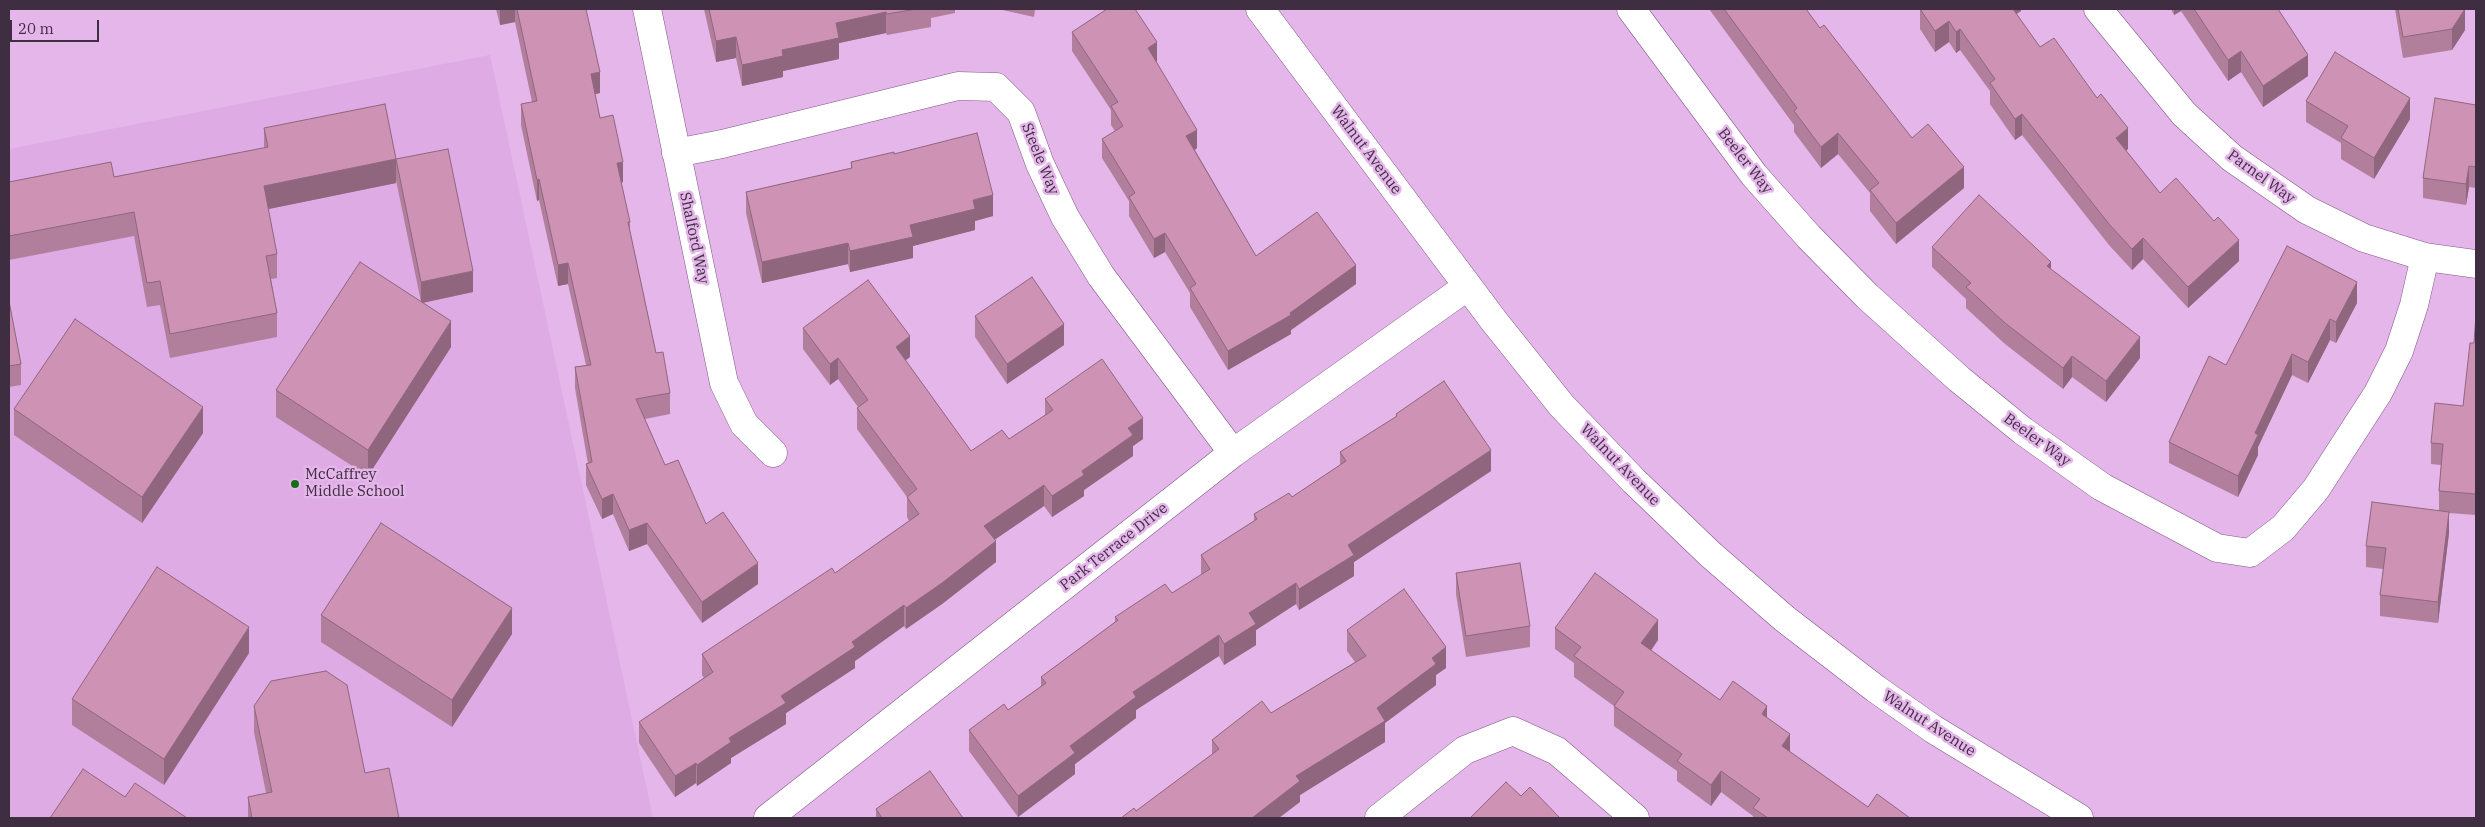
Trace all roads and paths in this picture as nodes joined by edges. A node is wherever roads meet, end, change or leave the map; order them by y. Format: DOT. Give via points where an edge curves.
graph roads {
  1 [pos="647,9"];
  2 [pos="1260,9"];
  3 [pos="1631,9"];
  4 [pos="2098,9"];
  5 [pos="676,152"];
  6 [pos="2425,256"];
  7 [pos="2476,264"];
  8 [pos="1468,286"];
  9 [pos="773,453"];
  10 [pos="1233,453"];
  11 [pos="782,814"];
  12 [pos="1379,818"];
  13 [pos="1635,818"];
  14 [pos="2078,818"];
  1 -- 5 [label="street, Shalford Way"];
  2 -- 8 [label="street, Walnut Avenue"];
  3 -- 6 [label="street, Beeler Way" via="1754,176 1867,296 1959,380 2023,431 2102,486 2216,548 2250,553 2283,528 2316,489 2378,393 2399,351"];
  4 -- 6 [label="street, Parnel Way" via="2184,114 2232,158 2306,210 2364,238"];
  5 -- 9 [label="street, Shalford Way" via="724,383 744,424"];
  5 -- 10 [label="street, Steele Way" via="722,144 958,86 996,87 1021,112 1040,164 1065,217 1100,276"];
  6 -- 7 [label="street, Parnel Way"];
  8 -- 10 [label="street, Park Terrace Drive"];
  8 -- 14 [label="street, Walnut Avenue" via="1562,406 1710,554 1785,619 1876,689"];
  10 -- 11 [label="street, Park Terrace Drive"];
  12 -- 13 [label="street" via="1465,750 1513,731 1557,751"];
}
